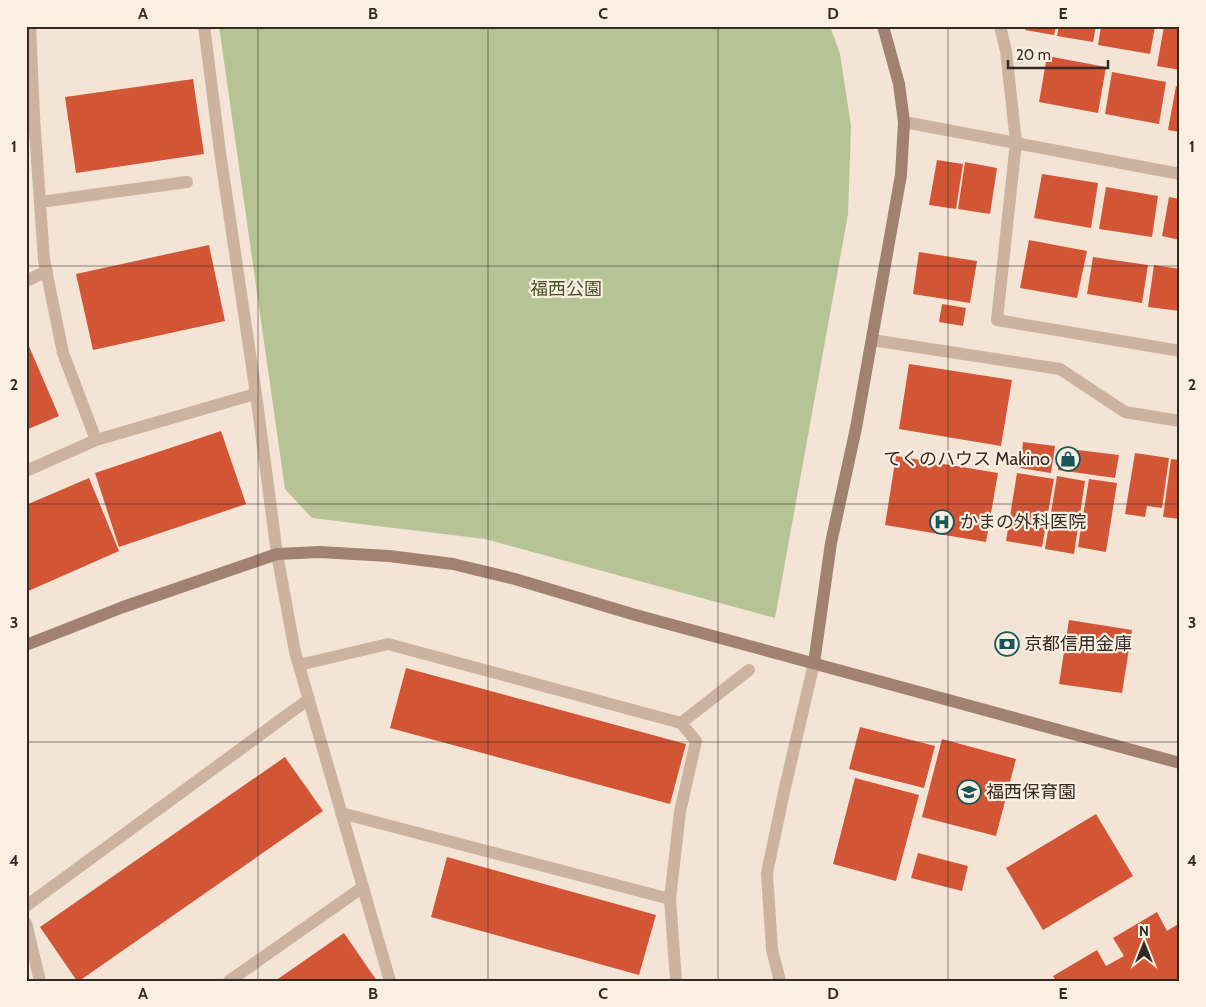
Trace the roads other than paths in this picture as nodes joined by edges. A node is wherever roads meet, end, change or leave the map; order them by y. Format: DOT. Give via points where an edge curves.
graph roads {
  1 [pos="30,26"];
  2 [pos="204,26"];
  3 [pos="883,26"];
  4 [pos="1000,26"];
  5 [pos="30,96"];
  6 [pos="904,122"];
  7 [pos="1016,142"];
  8 [pos="1180,174"];
  9 [pos="187,182"];
  10 [pos="40,202"];
  11 [pos="47,271"];
  12 [pos="26,280"];
  13 [pos="872,340"];
  14 [pos="1180,352"];
  15 [pos="256,394"];
  16 [pos="1180,421"];
  17 [pos="96,440"];
  18 [pos="26,472"];
  19 [pos="277,554"];
  20 [pos="26,645"];
  21 [pos="814,663"];
  22 [pos="299,665"];
  23 [pos="749,670"];
  24 [pos="309,699"];
  25 [pos="681,723"];
  26 [pos="1180,763"];
  27 [pos="341,813"];
  28 [pos="363,887"];
  29 [pos="670,900"];
  30 [pos="26,906"];
  31 [pos="26,923"];
  32 [pos="40,981"];
  33 [pos="229,981"];
  34 [pos="390,981"];
  35 [pos="676,981"];
  36 [pos="780,981"];
  1 -- 5 [label="street"];
  2 -- 15 [label="street"];
  3 -- 6 [label="street" via="900,84"];
  4 -- 7 [label="street" via="1006,51"];
  5 -- 10 [label="street"];
  6 -- 7 [label="street"];
  6 -- 13 [label="street" via="901,175"];
  7 -- 8 [label="street"];
  7 -- 14 [label="street" via="997,320"];
  9 -- 10 [label="street"];
  10 -- 11 [label="street"];
  11 -- 12 [label="street"];
  11 -- 17 [label="street" via="63,353"];
  13 -- 16 [label="street" via="1060,369 1124,412"];
  13 -- 21 [label="street" via="831,543"];
  15 -- 17 [label="street"];
  15 -- 19 [label="street"];
  17 -- 18 [label="street"];
  19 -- 20 [label="street" via="122,606"];
  19 -- 21 [label="street" via="310,552 389,556 453,564"];
  19 -- 22 [label="street"];
  21 -- 26 [label="street"];
  21 -- 36 [label="street" via="767,873 772,950"];
  22 -- 24 [label="street"];
  22 -- 25 [label="street" via="388,644"];
  23 -- 25 [label="street"];
  24 -- 27 [label="street"];
  24 -- 30 [label="street"];
  25 -- 29 [label="street" via="696,741 680,812"];
  27 -- 28 [label="street"];
  27 -- 29 [label="street"];
  28 -- 33 [label="street"];
  28 -- 34 [label="street"];
  29 -- 35 [label="street"];
  31 -- 32 [label="street"];
}
